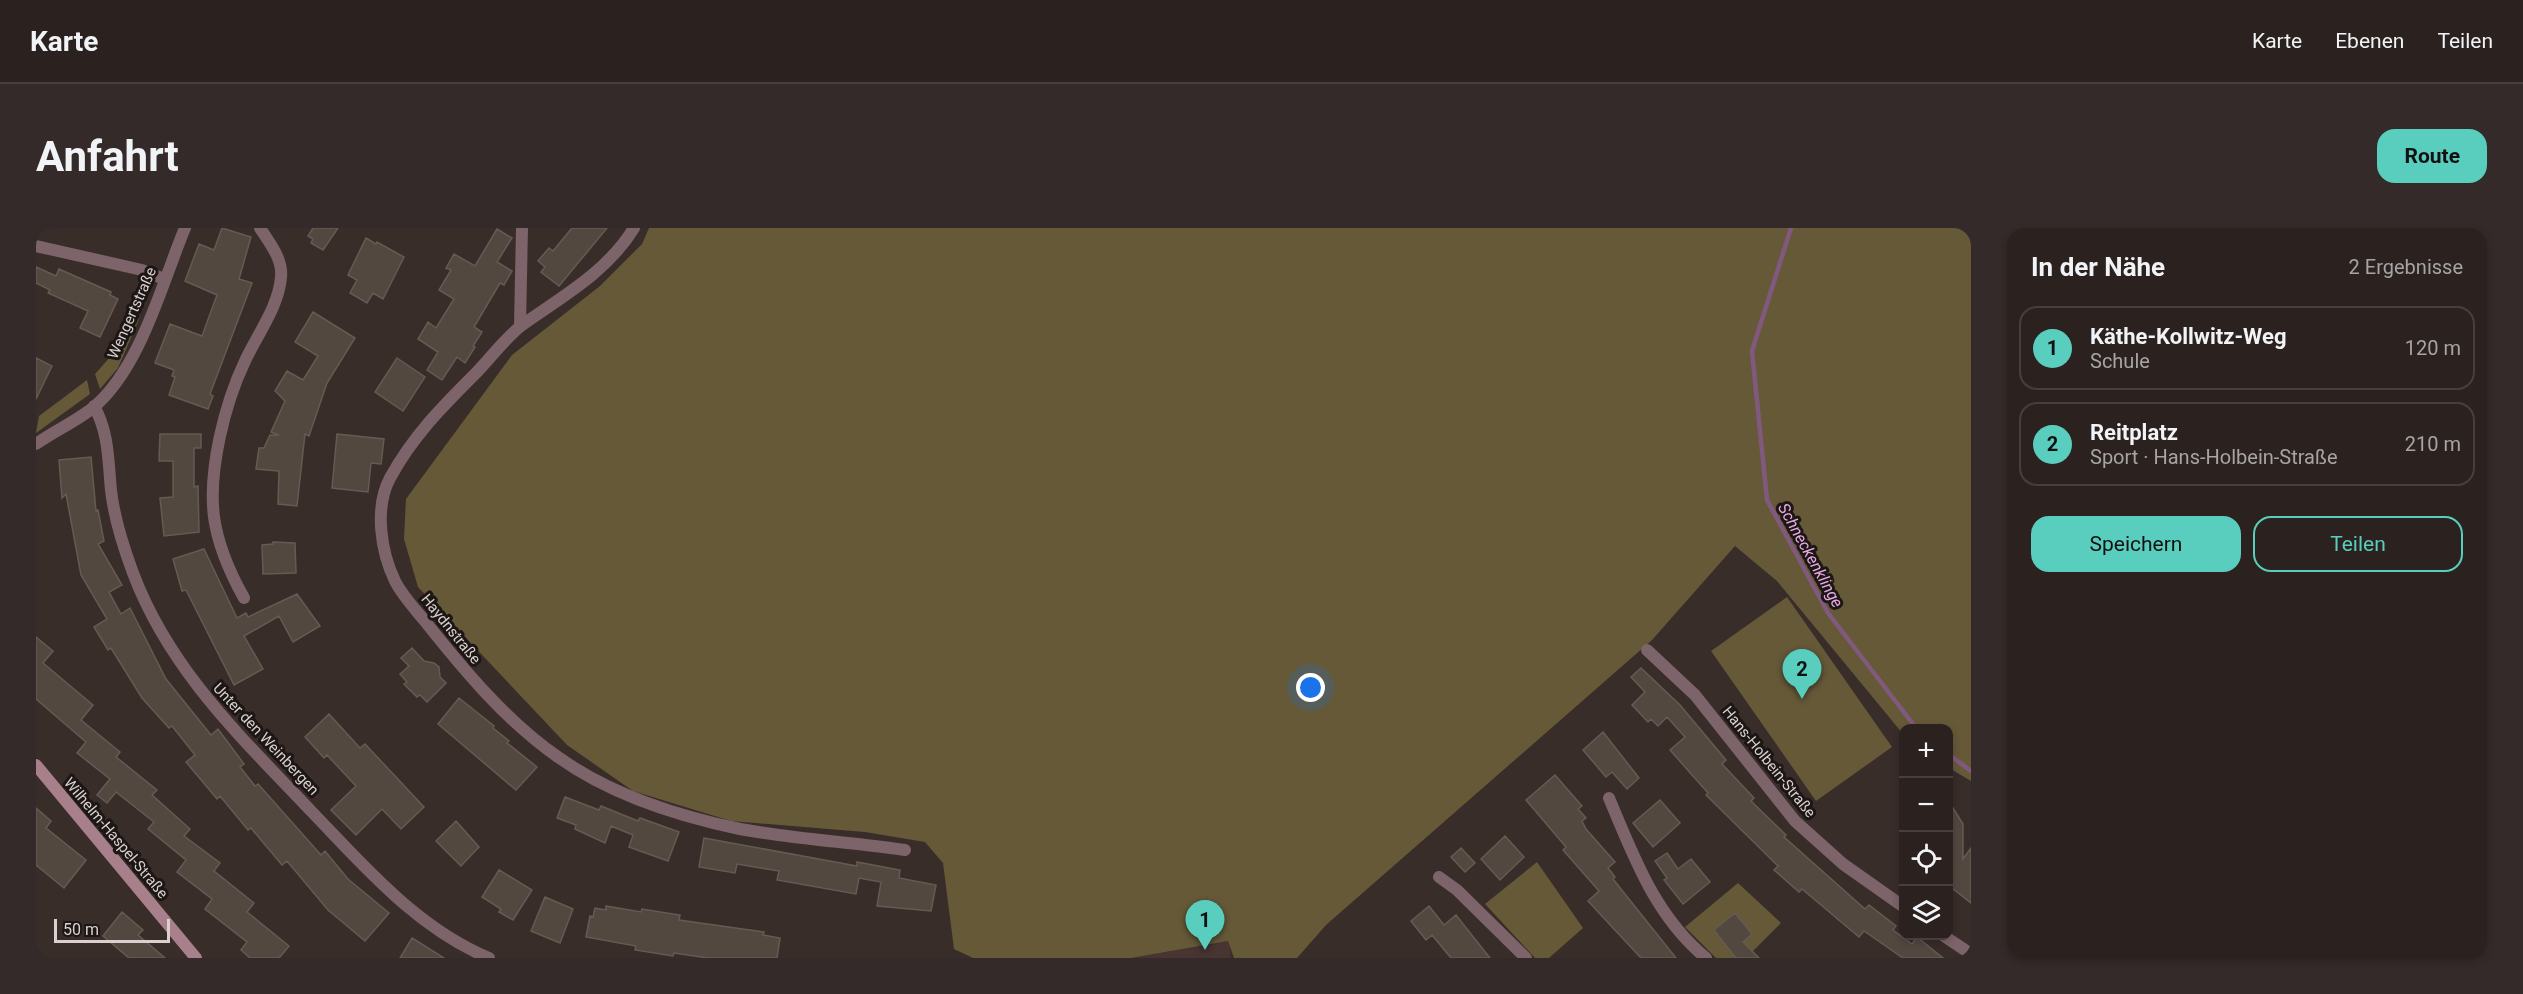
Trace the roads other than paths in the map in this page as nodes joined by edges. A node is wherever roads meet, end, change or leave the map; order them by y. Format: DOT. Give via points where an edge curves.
graph roads {
  1 [pos="185,228"];
  2 [pos="260,228"];
  3 [pos="522,228"];
  4 [pos="634,228"];
  5 [pos="36,246"];
  6 [pos="164,279"];
  7 [pos="520,326"];
  8 [pos="94,406"];
  9 [pos="36,444"];
  10 [pos="244,598"];
  11 [pos="1647,650"];
  12 [pos="36,765"];
  13 [pos="1609,798"];
  14 [pos="905,850"];
  15 [pos="1439,877"];
  16 [pos="1899,903"];
  17 [pos="1950,940"];
  18 [pos="1971,954"];
  19 [pos="196,958"];
  20 [pos="489,958"];
  21 [pos="1526,958"];
  22 [pos="1706,958"];
  1 -- 6 [label="street, Wengertstraße"];
  2 -- 10 [label="street" via="279,258 281,279 271,309 234,384 220,440 213,493 220,544"];
  3 -- 7 [label="street"];
  4 -- 7 [label="street, Haydnstraße" via="588,281"];
  5 -- 6 [label="street" via="142,270"];
  6 -- 8 [label="street, Wengertstraße" via="134,353 117,382"];
  7 -- 14 [label="street, Haydnstraße" via="422,428 388,480 382,499 382,539 391,570 407,599 472,678 544,747 618,791 665,810 735,828"];
  8 -- 9 [label="street, Wengertstraße"];
  8 -- 20 [label="street, Unter den Weinbergen" via="104,424 117,526 154,620 183,667 220,717 379,880 439,931"];
  11 -- 16 [label="street, Hans-Holbein-Straße" via="1695,694 1795,821 1843,864"];
  12 -- 19 [label="street, Wilhelm-Haspel-Straße"];
  13 -- 22 [label="street" via="1655,900 1679,933"];
  15 -- 21 [label="street"];
  17 -- 18 [label="street"];
}
